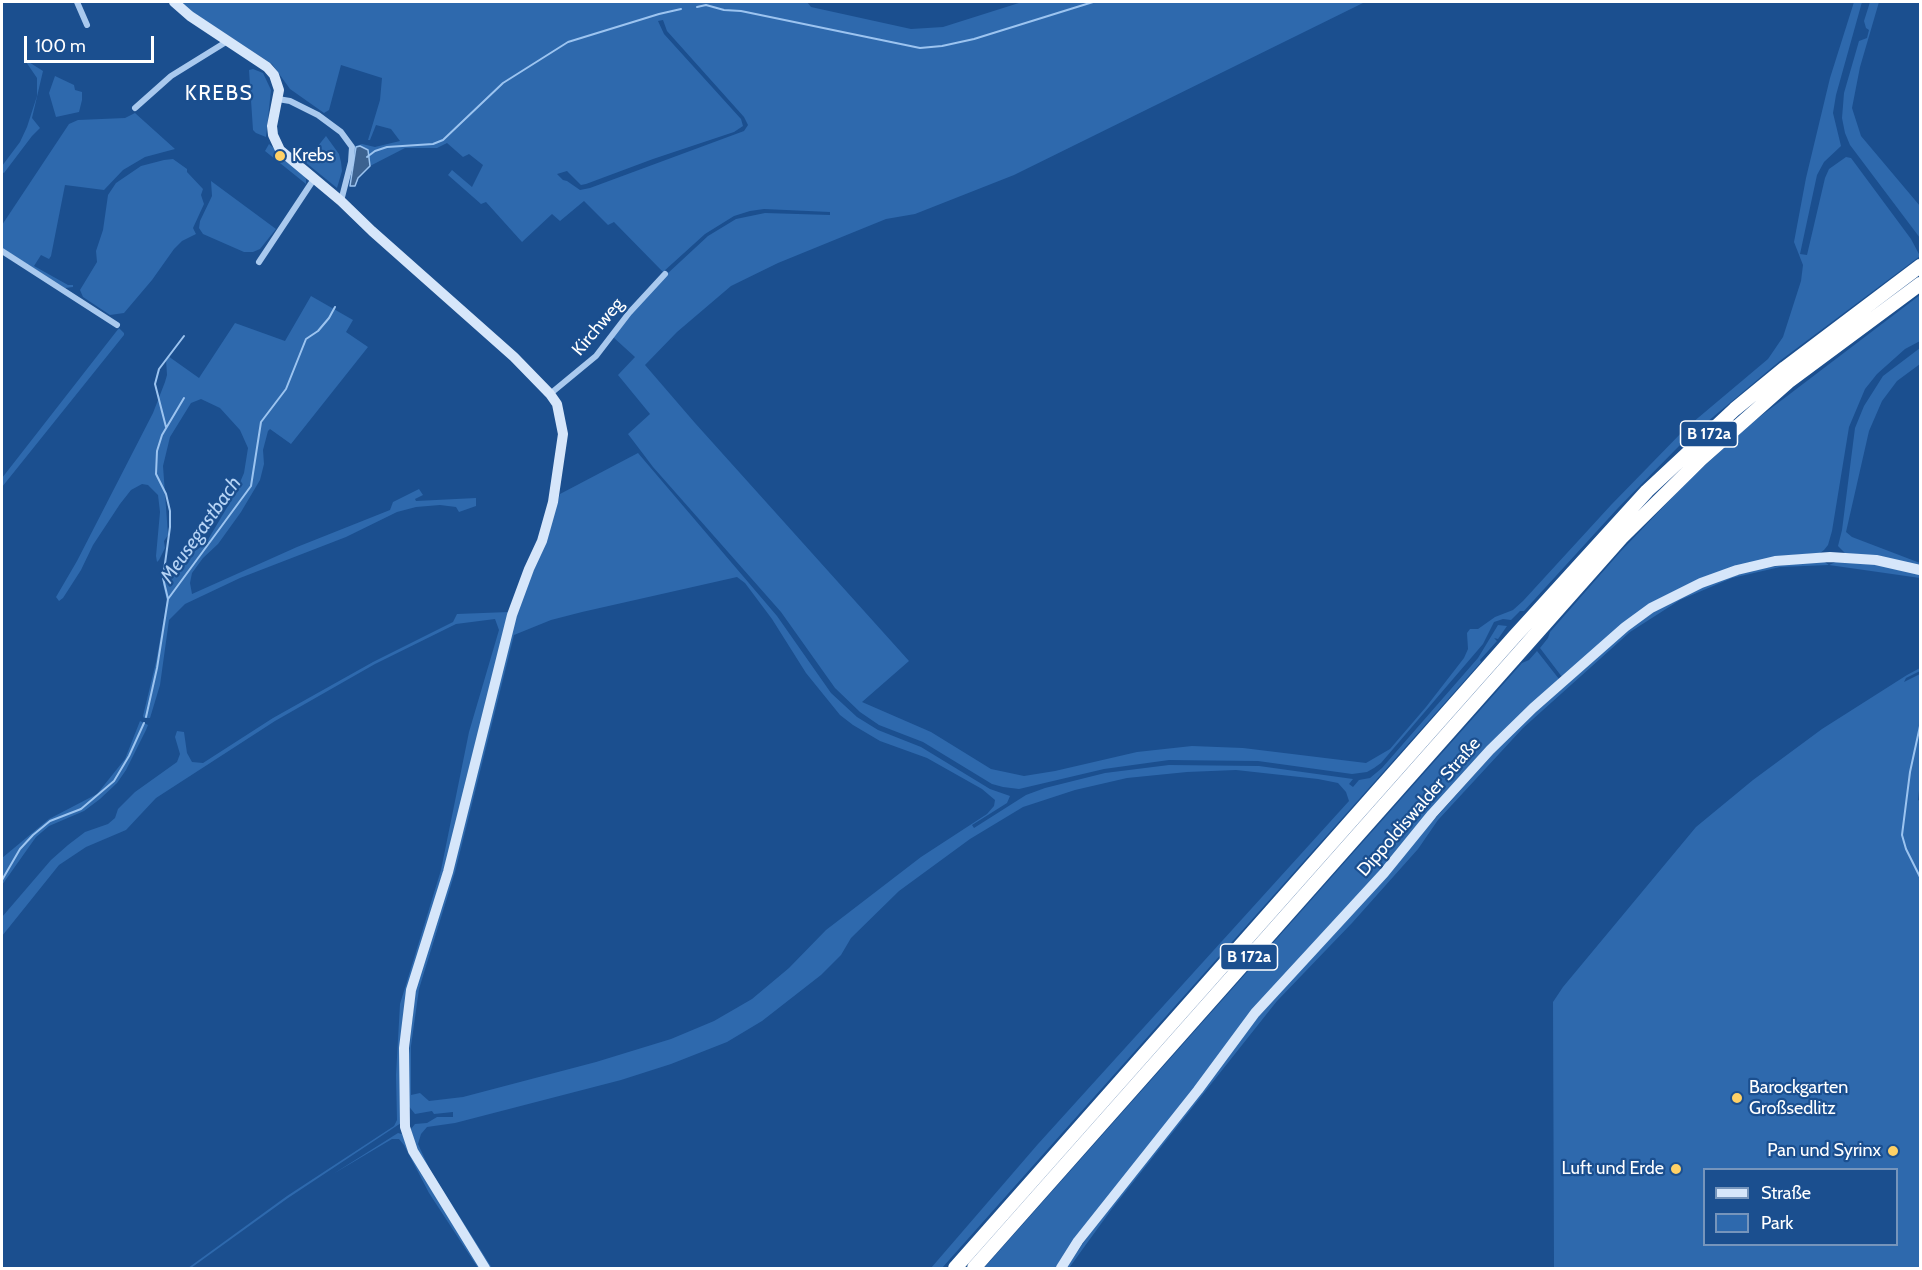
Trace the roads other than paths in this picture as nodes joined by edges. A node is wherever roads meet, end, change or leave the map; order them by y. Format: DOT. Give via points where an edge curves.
graph roads {
  1 [pos="77,2"];
  2 [pos="174,2"];
  3 [pos="87,25"];
  4 [pos="226,42"];
  5 [pos="278,99"];
  6 [pos="135,108"];
  7 [pos="315,179"];
  8 [pos="341,201"];
  9 [pos="2,251"];
  10 [pos="259,262"];
  11 [pos="1920,266"];
  12 [pos="665,274"];
  13 [pos="1920,284"];
  14 [pos="117,325"];
  15 [pos="550,394"];
  16 [pos="1920,570"];
  17 [pos="485,1269"];
  18 [pos="955,1269"];
  19 [pos="974,1269"];
  20 [pos="1061,1269"];
  1 -- 3 [label="street"];
  2 -- 4 [label="street"];
  4 -- 5 [label="street" via="267,67 274,75"];
  4 -- 6 [label="street" via="171,76"];
  5 -- 7 [label="street" via="272,126 276,143"];
  5 -- 8 [label="street" via="318,114 341,132 352,147"];
  7 -- 8 [label="street"];
  7 -- 10 [label="street"];
  8 -- 15 [label="street"];
  9 -- 14 [label="street"];
  11 -- 18 [label="highway, B 172a" via="1785,368 1647,491"];
  12 -- 15 [label="street, Kirchweg" via="596,356"];
  13 -- 19 [label="highway, B 172a" via="1788,382 1701,459 1621,538"];
  15 -- 17 [label="street" via="557,404 563,434 553,502 512,615 448,872 411,990 404,1048 405,1127 413,1151"];
  16 -- 20 [label="street, Dippoldiswalder Straße" via="1876,560 1810,557 1774,561 1693,587 1651,608 1625,627 1490,750 1255,1013"];
}
